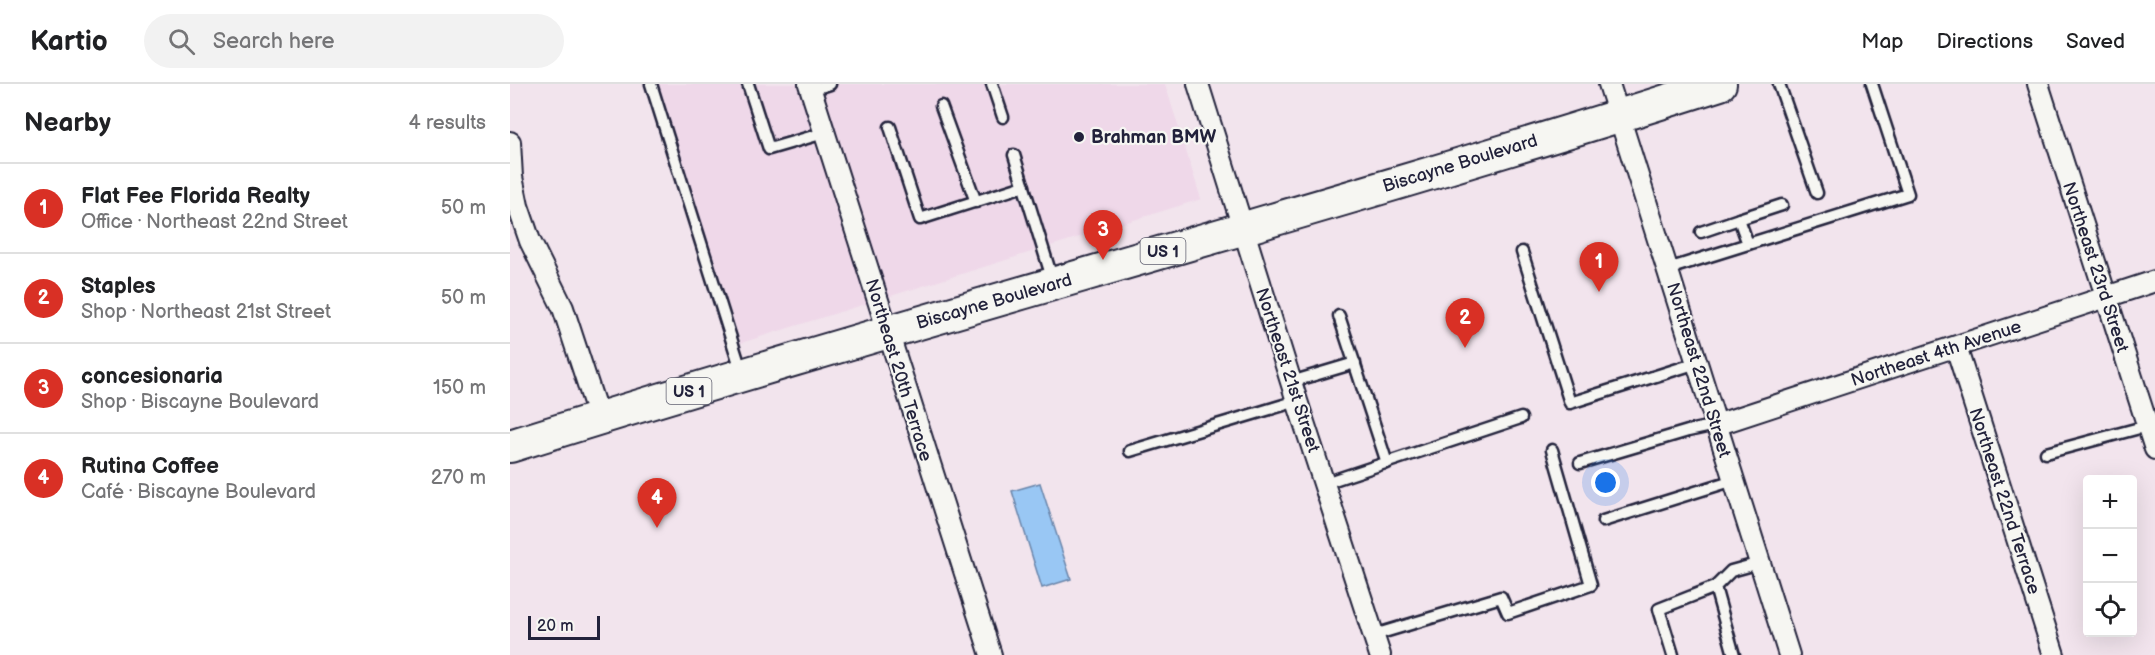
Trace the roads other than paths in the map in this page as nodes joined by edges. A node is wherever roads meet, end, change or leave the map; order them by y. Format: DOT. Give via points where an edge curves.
graph roads {
  1 [pos="651,84"];
  2 [pos="748,84"];
  3 [pos="830,84"];
  4 [pos="992,84"];
  5 [pos="1198,84"];
  6 [pos="1610,84"];
  7 [pos="1720,84"];
  8 [pos="1779,84"];
  9 [pos="1872,84"];
  10 [pos="2038,84"];
  11 [pos="810,87"];
  12 [pos="941,106"];
  13 [pos="1620,116"];
  14 [pos="1003,117"];
  15 [pos="890,127"];
  16 [pos="825,133"];
  17 [pos="510,141"];
  18 [pos="1014,155"];
  19 [pos="1024,186"];
  20 [pos="1817,193"];
  21 [pos="976,202"];
  22 [pos="1782,205"];
  23 [pos="1739,219"];
  24 [pos="1243,228"];
  25 [pos="1701,232"];
  26 [pos="1748,244"];
  27 [pos="1522,252"];
  28 [pos="1668,270"];
  29 [pos="2155,281"];
  30 [pos="1054,284"];
  31 [pos="2105,297"];
  32 [pos="1339,316"];
  33 [pos="887,333"];
  34 [pos="1956,347"];
  35 [pos="1355,363"];
  36 [pos="1697,363"];
  37 [pos="743,375"];
  38 [pos="1294,391"];
  39 [pos="599,418"];
  40 [pos="1521,418"];
  41 [pos="1716,425"];
  42 [pos="2147,426"];
  43 [pos="510,446"];
  44 [pos="2155,449"];
  45 [pos="1552,450"];
  46 [pos="1130,451"];
  47 [pos="2046,453"];
  48 [pos="1387,463"];
  49 [pos="1580,463"];
  50 [pos="1734,480"];
  51 [pos="1325,483"];
  52 [pos="1603,521"];
  53 [pos="1760,563"];
  54 [pos="1714,587"];
  55 [pos="1374,635"];
  56 [pos="991,655"];
  57 [pos="1380,655"];
  58 [pos="1673,655"];
  59 [pos="1734,655"];
  60 [pos="1789,655"];
  61 [pos="2054,655"];
  1 -- 37 [label="lane"];
  2 -- 16 [label="lane" via="769,149"];
  3 -- 11 [label="lane"];
  4 -- 14 [label="lane"];
  5 -- 24 [label="street, Northeast 21st Street"];
  6 -- 13 [label="street, Northeast 22nd Street"];
  7 -- 13 [label="main road, Biscayne Boulevard / US 1"];
  8 -- 20 [label="lane"];
  9 -- 26 [label="lane" via="1908,194"];
  10 -- 31 [label="street, Northeast 23rd Street"];
  11 -- 16 [label="street, Northeast 20th Terrace"];
  12 -- 21 [label="lane"];
  13 -- 24 [label="main road, Biscayne Boulevard / US 1"];
  13 -- 28 [label="street, Northeast 22nd Street"];
  15 -- 21 [label="lane" via="920,219"];
  16 -- 33 [label="street, Northeast 20th Terrace"];
  17 -- 39 [label="street" via="518,206 530,241 563,308"];
  18 -- 19 [label="lane"];
  19 -- 21 [label="lane"];
  19 -- 30 [label="lane"];
  22 -- 23 [label="lane"];
  23 -- 25 [label="lane"];
  23 -- 26 [label="lane"];
  24 -- 30 [label="main road, Biscayne Boulevard / US 1"];
  24 -- 38 [label="street, Northeast 21st Street"];
  26 -- 28 [label="lane"];
  27 -- 36 [label="lane" via="1570,403"];
  28 -- 36 [label="street, Northeast 22nd Street"];
  29 -- 31 [label="street, Northeast 4th Avenue"];
  30 -- 33 [label="main road, Biscayne Boulevard / US 1"];
  31 -- 34 [label="street, Northeast 4th Avenue"];
  31 -- 42 [label="street, Northeast 23rd Street"];
  32 -- 35 [label="lane"];
  33 -- 37 [label="main road, Biscayne Boulevard / US 1"];
  33 -- 56 [label="street, Northeast 20th Terrace"];
  34 -- 41 [label="street, Northeast 4th Avenue"];
  34 -- 61 [label="street, Northeast 22nd Terrace"];
  35 -- 38 [label="lane"];
  35 -- 48 [label="lane"];
  36 -- 41 [label="street, Northeast 22nd Street"];
  37 -- 39 [label="main road, Biscayne Boulevard / US 1"];
  38 -- 46 [label="lane"];
  38 -- 51 [label="street, Northeast 21st Street"];
  39 -- 43 [label="main road, Biscayne Boulevard / US 1"];
  40 -- 48 [label="lane"];
  41 -- 49 [label="lane"];
  41 -- 50 [label="street, Northeast 22nd Street"];
  42 -- 44 [label="street, Northeast 23rd Street"];
  42 -- 47 [label="lane"];
  45 -- 55 [label="lane" via="1591,585 1508,613 1501,597"];
  48 -- 51 [label="lane"];
  50 -- 52 [label="lane"];
  50 -- 53 [label="street, Northeast 22nd Street"];
  51 -- 55 [label="street, Northeast 21st Street"];
  53 -- 54 [label="lane" via="1731,571"];
  53 -- 60 [label="street, Northeast 22nd Street"];
  54 -- 58 [label="lane" via="1659,609"];
  54 -- 59 [label="lane"];
  55 -- 57 [label="street, Northeast 21st Street"];
}
